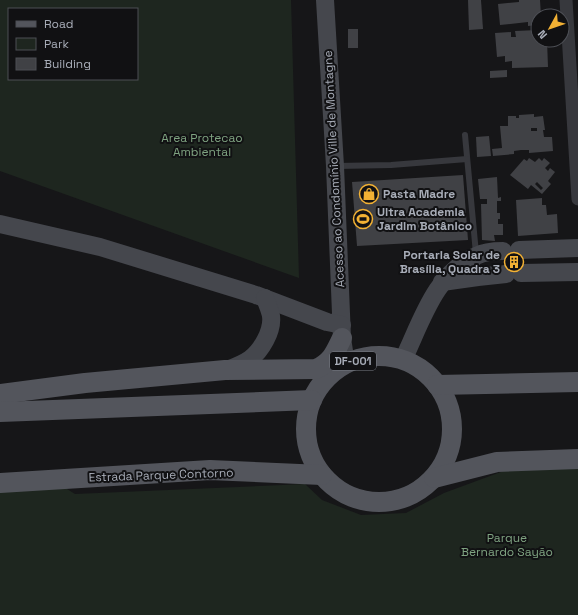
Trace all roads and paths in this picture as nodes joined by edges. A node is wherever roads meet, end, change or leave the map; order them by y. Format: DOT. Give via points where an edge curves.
graph roads {
  1 [pos="325,0"];
  2 [pos="566,0"];
  3 [pos="465,135"];
  4 [pos="467,159"];
  5 [pos="335,166"];
  6 [pos="578,199"];
  7 [pos="0,224"];
  8 [pos="578,248"];
  9 [pos="476,255"];
  10 [pos="578,272"];
  11 [pos="478,277"];
  12 [pos="442,282"];
  13 [pos="265,298"];
  14 [pos="342,332"];
  15 [pos="403,360"];
  16 [pos="346,364"];
  17 [pos="225,370"];
  18 [pos="578,382"];
  19 [pos="438,385"];
  20 [pos="36,389"];
  21 [pos="0,391"];
  22 [pos="0,394"];
  23 [pos="312,400"];
  24 [pos="0,412"];
  25 [pos="578,459"];
  26 [pos="322,475"];
  27 [pos="434,478"];
  28 [pos="0,483"];
  1 -- 5 [label="street, Acesso ao Condomínio Ville de Montagne"];
  2 -- 6 [label="street"];
  3 -- 4 [label="lane"];
  4 -- 5 [label="lane"];
  4 -- 9 [label="lane"];
  5 -- 14 [label="street, Acesso ao Condomínio Ville de Montagne"];
  7 -- 13 [label="street" via="100,247"];
  8 -- 9 [label="street" via="511,250"];
  9 -- 11 [label="lane"];
  9 -- 12 [label="street" via="461,264"];
  10 -- 11 [label="street"];
  11 -- 12 [label="street"];
  12 -- 15 [label="street"];
  13 -- 14 [label="street" via="326,322"];
  13 -- 17 [label="street" via="271,317 269,332 262,345 251,359"];
  14 -- 16 [label="street"];
  14 -- 17 [label="main road" via="334,356 316,369"];
  15 -- 16 [label="main road, DF-001" via="374,356"];
  15 -- 19 [label="main road, DF-001" via="416,366"];
  16 -- 23 [label="main road, DF-001" via="329,375"];
  17 -- 20 [label="main road"];
  18 -- 19 [label="main road"];
  19 -- 27 [label="main road, DF-001" via="450,409 452,435 447,459"];
  20 -- 21 [label="main road"];
  20 -- 22 [label="main road"];
  23 -- 24 [label="main road"];
  23 -- 26 [label="main road, DF-001" via="306,426 307,439 310,452"];
  25 -- 27 [label="main road, DF-001" via="497,462"];
  26 -- 27 [label="main road, DF-001" via="346,494 375,503 406,498"];
  26 -- 28 [label="main road, Estrada Parque Contorno" via="210,470"];
}
